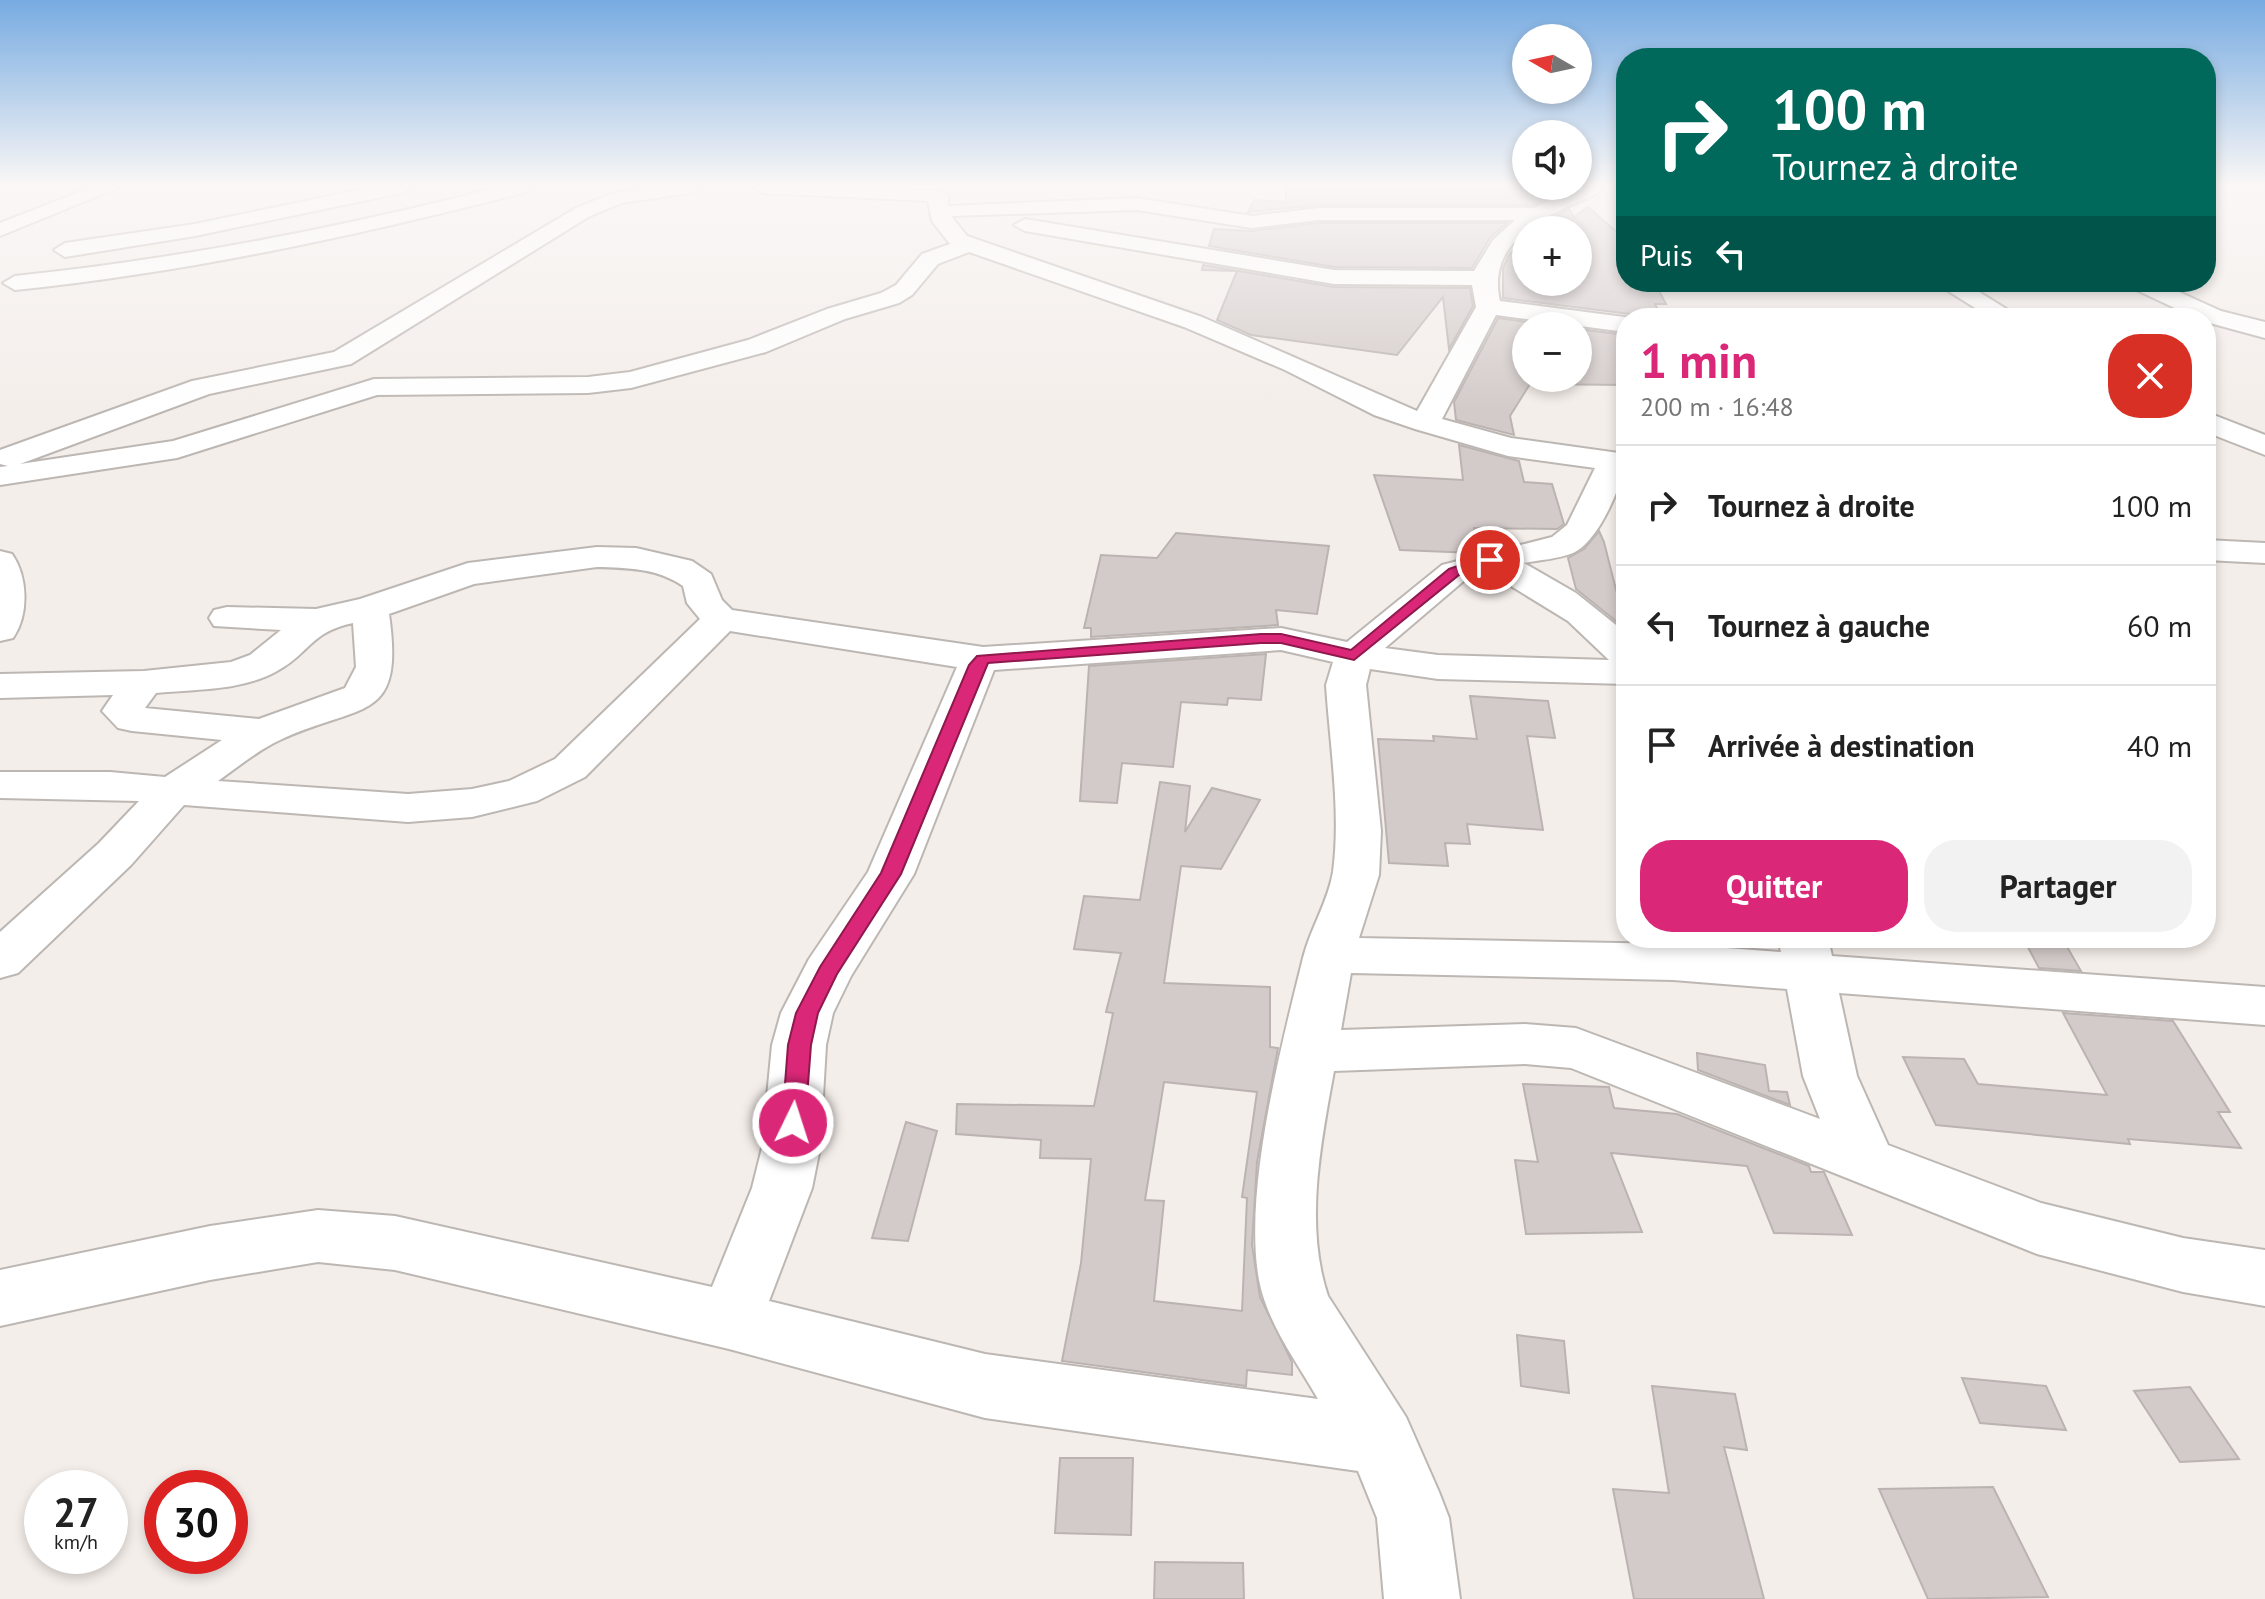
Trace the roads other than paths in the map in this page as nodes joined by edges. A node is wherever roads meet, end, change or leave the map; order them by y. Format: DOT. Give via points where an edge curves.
graph roads {
  1 [pos="187,262"];
  2 [pos="501,262"];
  3 [pos="928,262"];
  4 [pos="1017,262"];
  5 [pos="1321,262"];
  6 [pos="1492,262"];
  7 [pos="1483,278"];
  8 [pos="15,283"];
  9 [pos="1964,292"];
  10 [pos="2160,292"];
  11 [pos="1488,307"];
  12 [pos="1992,308"];
  13 [pos="2195,308"];
  14 [pos="2216,317"];
  15 [pos="1616,323"];
  16 [pos="2265,330"];
  17 [pos="342,358"];
  18 [pos="374,387"];
  19 [pos="1425,423"];
  20 [pos="2216,425"];
  21 [pos="2265,446"];
  22 [pos="0,461"];
  23 [pos="1616,463"];
  24 [pos="1616,468"];
  25 [pos="0,476"];
  26 [pos="2216,551"];
  27 [pos="2265,553"];
  28 [pos="1490,560"];
  29 [pos="0,561"];
  30 [pos="370,608"];
  31 [pos="227,618"];
  32 [pos="721,619"];
  33 [pos="316,620"];
  34 [pos="0,630"];
  35 [pos="1616,647"];
  36 [pos="1354,655"];
  37 [pos="983,659"];
  38 [pos="1616,672"];
  39 [pos="144,683"];
  40 [pos="0,686"];
  41 [pos="263,732"];
  42 [pos="0,785"];
  43 [pos="173,791"];
  44 [pos="1806,954"];
  45 [pos="1329,955"];
  46 [pos="0,960"];
  47 [pos="2265,1006"];
  48 [pos="1309,1051"];
  49 [pos="1867,1163"];
  50 [pos="2265,1278"];
  51 [pos="0,1298"];
  52 [pos="729,1320"];
  53 [pos="1381,1441"];
  54 [pos="1422,1599"];
  1 -- 8 [label="street"];
  2 -- 17 [label="street"];
  3 -- 18 [label="street" via="890,298 757,346 631,380"];
  4 -- 19 [label="street" via="1193,322"];
  5 -- 7 [label="street" via="1365,279"];
  6 -- 7 [label="street"];
  7 -- 11 [label="street"];
  9 -- 12 [label="street"];
  10 -- 13 [label="street"];
  11 -- 15 [label="street"];
  11 -- 19 [label="street"];
  14 -- 16 [label="street"];
  17 -- 18 [label="street"];
  17 -- 22 [label="street" via="202,387"];
  18 -- 25 [label="street" via="177,449"];
  19 -- 23 [label="street" via="1508,447"];
  20 -- 21 [label="street"];
  24 -- 28 [label="street" via="1573,538"];
  26 -- 27 [label="street"];
  28 -- 35 [label="street" via="1542,585"];
  28 -- 36 [label="street" via="1454,572"];
  29 -- 34 [label="street" via="8,598"];
  30 -- 32 [label="street" via="468,574 597,557 636,558 680,568 699,581 705,603"];
  30 -- 33 [label="street"];
  30 -- 41 [label="street" via="377,673 373,685 359,696"];
  31 -- 33 [label="street"];
  32 -- 37 [label="street"];
  32 -- 43 [label="street" via="570,768 522,792 408,808"];
  33 -- 39 [label="street" via="264,663 237,673"];
  36 -- 37 [label="street" via="1281,639 1240,639"];
  36 -- 38 [label="street" via="1438,667"];
  36 -- 45 [label="street" via="1346,685 1358,831 1356,875"];
  37 -- 52 [label="street" via="891,874 827,972 807,1013 782,1188"];
  39 -- 40 [label="street"];
  39 -- 41 [label="street" via="122,711 132,719"];
  41 -- 43 [label="street"];
  42 -- 43 [label="street"];
  43 -- 46 [label="street" via="115,854"];
  44 -- 45 [label="street" via="1673,962"];
  44 -- 47 [label="street" via="1970,985"];
  44 -- 49 [label="street" via="1830,1076"];
  45 -- 48 [label="street"];
  48 -- 49 [label="street" via="1525,1044 1576,1048"];
  48 -- 53 [label="street" via="1292,1145 1286,1225 1291,1280 1300,1308"];
  49 -- 50 [label="street" via="2037,1228 2183,1265"];
  51 -- 52 [label="street" via="318,1236 395,1243"];
  52 -- 53 [label="street" via="985,1386"];
  53 -- 54 [label="street" via="1413,1518"];
}
